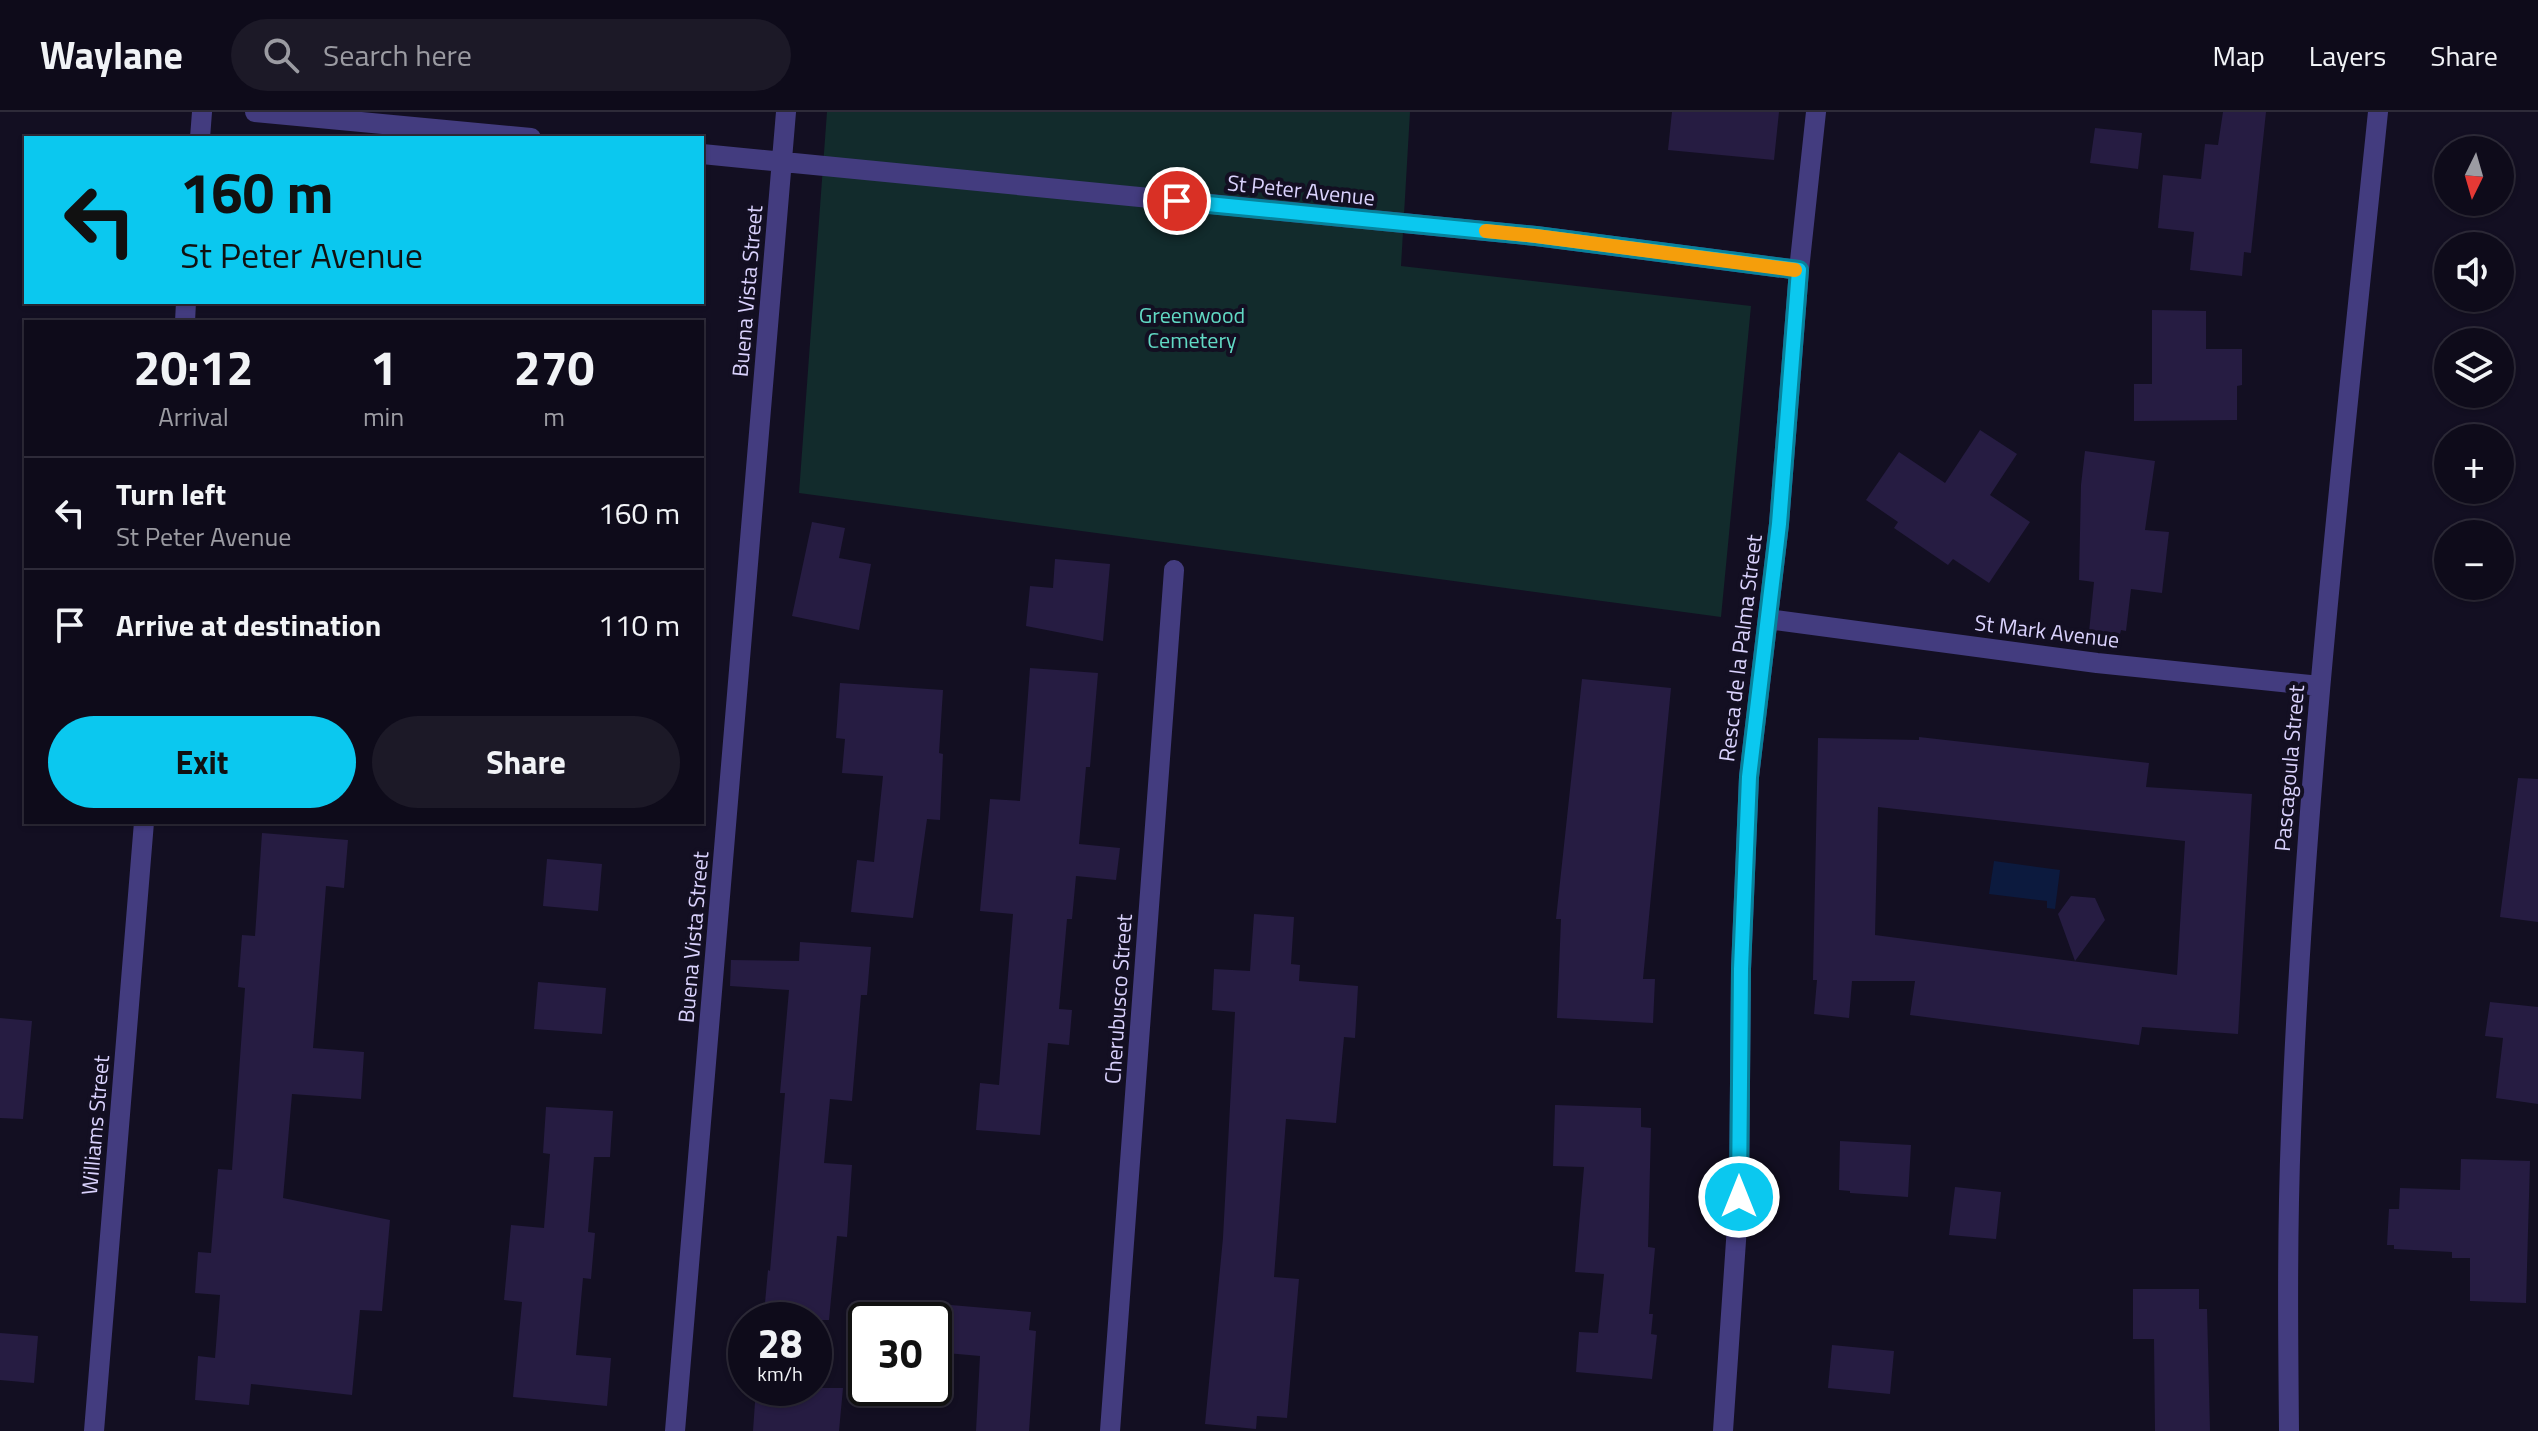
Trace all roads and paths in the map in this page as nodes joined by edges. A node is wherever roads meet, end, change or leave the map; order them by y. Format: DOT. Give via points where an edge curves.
graph roads {
  1 [pos="202,112"];
  2 [pos="255,112"];
  3 [pos="786,112"];
  4 [pos="1816,112"];
  5 [pos="2378,112"];
  6 [pos="200,136"];
  7 [pos="510,136"];
  8 [pos="704,154"];
  9 [pos="782,162"];
  10 [pos="1799,270"];
  11 [pos="1174,570"];
  12 [pos="1768,619"];
  13 [pos="2320,686"];
  14 [pos="144,824"];
  15 [pos="94,1431"];
  16 [pos="675,1431"];
  17 [pos="1110,1431"];
  18 [pos="1723,1431"];
  19 [pos="2289,1431"];
  1 -- 6 [label="street"];
  2 -- 7 [label="street"];
  3 -- 9 [label="street, Buena Vista Street"];
  4 -- 10 [label="street, Resca de la Palma Street"];
  5 -- 13 [label="street, Pascagoula Street"];
  8 -- 9 [label="street, St Peter Avenue"];
  9 -- 10 [label="street, St Peter Avenue" via="1536,236"];
  9 -- 16 [label="street, Buena Vista Street"];
  10 -- 12 [label="street, Resca de la Palma Street"];
  11 -- 17 [label="street, Cherubusco Street"];
  12 -- 13 [label="street, St Mark Avenue" via="2097,663"];
  12 -- 18 [label="street, Resca de la Palma Street" via="1749,777 1739,1197"];
  13 -- 19 [label="street, Pascagoula Street" via="2291,1133"];
  14 -- 15 [label="street, Williams Street"];
}
